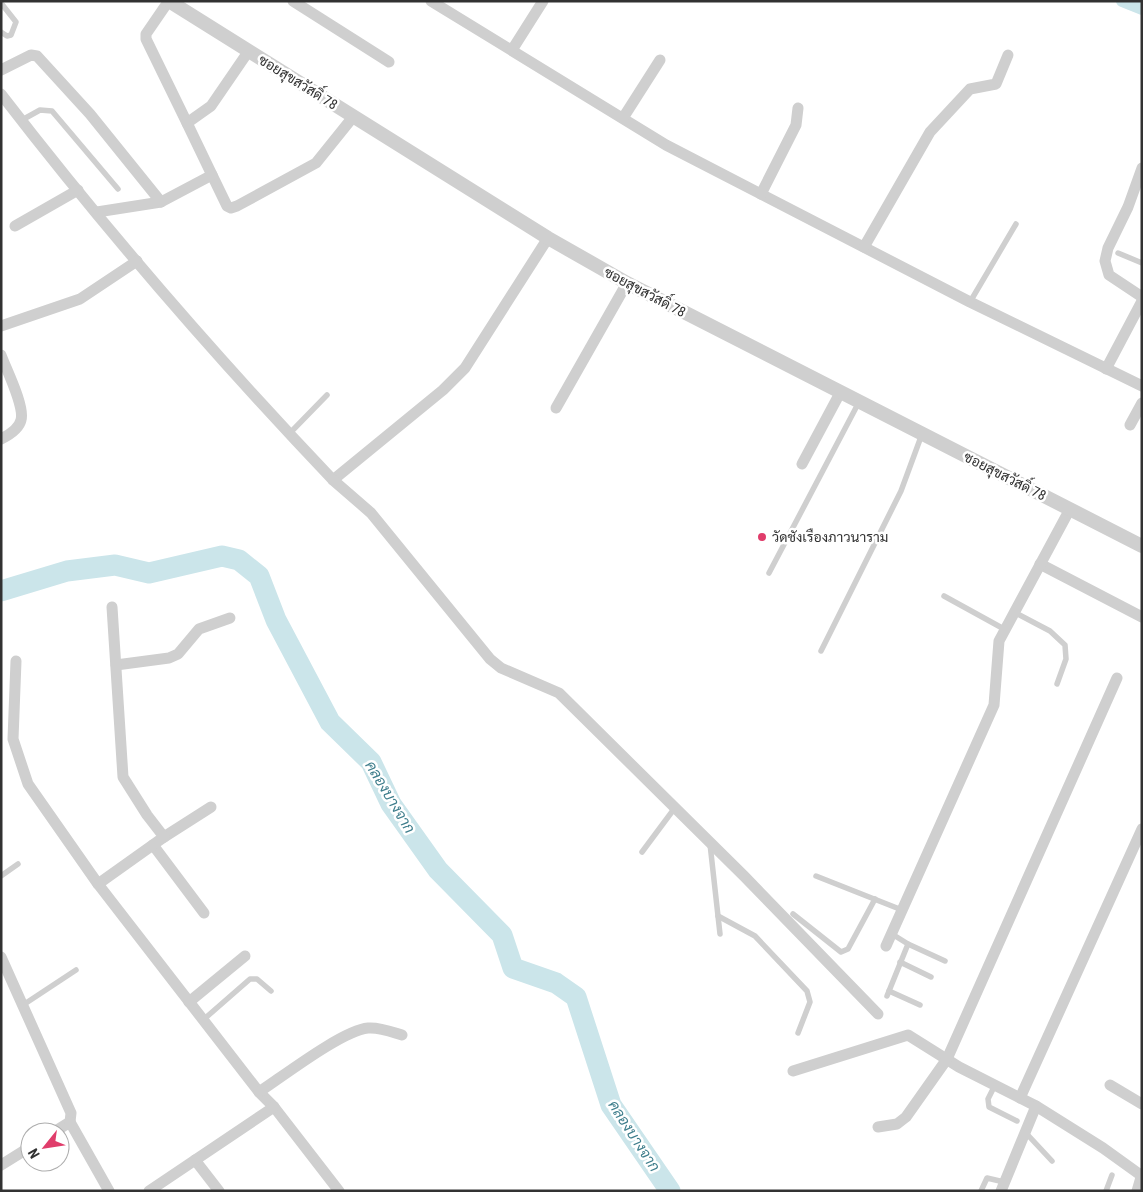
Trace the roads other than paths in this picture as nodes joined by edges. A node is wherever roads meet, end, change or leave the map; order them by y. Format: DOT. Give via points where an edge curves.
graph roads {
  1 [pos="293,1"];
  2 [pos="431,1"];
  3 [pos="543,1"];
  4 [pos="168,2"];
  5 [pos="1,3"];
  6 [pos="1,32"];
  7 [pos="512,50"];
  8 [pos="248,52"];
  9 [pos="1008,54"];
  10 [pos="660,60"];
  11 [pos="389,62"];
  12 [pos="1,70"];
  13 [pos="1,94"];
  14 [pos="798,108"];
  15 [pos="353,117"];
  16 [pos="623,118"];
  17 [pos="22,120"];
  18 [pos="188,123"];
  19 [pos="1142,168"];
  20 [pos="212,175"];
  21 [pos="118,189"];
  22 [pos="78,190"];
  23 [pos="761,194"];
  24 [pos="160,202"];
  25 [pos="97,212"];
  26 [pos="1016,224"];
  27 [pos="15,226"];
  28 [pos="548,238"];
  29 [pos="864,247"];
  30 [pos="1118,253"];
  31 [pos="137,261"];
  32 [pos="1142,264"];
  33 [pos="627,283"];
  34 [pos="1142,299"];
  35 [pos="970,302"];
  36 [pos="1,326"];
  37 [pos="1,355"];
  38 [pos="1106,369"];
  39 [pos="1142,386"];
  40 [pos="840,392"];
  41 [pos="327,395"];
  42 [pos="859,402"];
  43 [pos="1142,403"];
  44 [pos="556,408"];
  45 [pos="1130,425"];
  46 [pos="289,434"];
  47 [pos="922,434"];
  48 [pos="1,439"];
  49 [pos="802,464"];
  50 [pos="333,480"];
  51 [pos="1070,509"];
  52 [pos="1142,546"];
  53 [pos="1040,564"];
  54 [pos="769,573"];
  55 [pos="944,596"];
  56 [pos="112,607"];
  57 [pos="1014,612"];
  58 [pos="1142,617"];
  59 [pos="230,618"];
  60 [pos="1004,629"];
  61 [pos="821,651"];
  62 [pos="16,661"];
  63 [pos="116,665"];
  64 [pos="1117,678"];
  65 [pos="1057,684"];
  66 [pos="211,806"];
  67 [pos="674,810"];
  68 [pos="1142,829"];
  69 [pos="164,837"];
  70 [pos="710,843"];
  71 [pos="153,845"];
  72 [pos="642,852"];
  73 [pos="18,864"];
  74 [pos="1,876"];
  75 [pos="816,876"];
  76 [pos="98,884"];
  77 [pos="875,899"];
  78 [pos="902,910"];
  79 [pos="204,913"];
  80 [pos="793,914"];
  81 [pos="718,916"];
  82 [pos="720,934"];
  83 [pos="892,934"];
  84 [pos="908,944"];
  85 [pos="886,946"];
  86 [pos="245,956"];
  87 [pos="1,957"];
  88 [pos="945,961"];
  89 [pos="900,962"];
  90 [pos="76,970"];
  91 [pos="931,977"];
  92 [pos="271,991"];
  93 [pos="189,1002"];
  94 [pos="23,1005"];
  95 [pos="920,1005"];
  96 [pos="878,1014"];
  97 [pos="203,1020"];
  98 [pos="798,1033"];
  99 [pos="402,1035"];
  100 [pos="947,1059"];
  101 [pos="793,1071"];
  102 [pos="995,1085"];
  103 [pos="1110,1086"];
  104 [pos="259,1092"];
  105 [pos="1020,1098"];
  106 [pos="1142,1104"];
  107 [pos="1036,1106"];
  108 [pos="274,1107"];
  109 [pos="1017,1121"];
  110 [pos="70,1122"];
  111 [pos="878,1126"];
  112 [pos="1025,1132"];
  113 [pos="20,1152"];
  114 [pos="3,1160"];
  115 [pos="195,1160"];
  116 [pos="1052,1161"];
  117 [pos="1112,1175"];
  118 [pos="1142,1175"];
  119 [pos="1003,1187"];
  120 [pos="109,1191"];
  121 [pos="149,1191"];
  122 [pos="219,1191"];
  123 [pos="339,1191"];
  124 [pos="981,1191"];
  125 [pos="1106,1191"];
  126 [pos="1137,1191"];
  1 -- 11 [label="street"];
  2 -- 7 [label="street"];
  3 -- 7 [label="street"];
  4 -- 8 [label="street, ซอยสุขสวัสดิ์ 78"];
  4 -- 18 [label="street" via="146,34 146,39"];
  5 -- 6 [label="lane" via="16,22 11,35"];
  7 -- 16 [label="street"];
  8 -- 15 [label="street, ซอยสุขสวัสดิ์ 78"];
  8 -- 18 [label="street" via="211,106"];
  9 -- 29 [label="street" via="996,84 970,89 930,132"];
  10 -- 16 [label="street"];
  12 -- 24 [label="street" via="31,55 37,56 90,114"];
  13 -- 17 [label="street"];
  14 -- 23 [label="street" via="796,125"];
  15 -- 20 [label="street" via="316,163 237,206 227,206"];
  15 -- 28 [label="street, ซอยสุขสวัสดิ์ 78"];
  16 -- 23 [label="street" via="666,145"];
  17 -- 21 [label="lane" via="40,110 52,111"];
  17 -- 22 [label="street"];
  18 -- 20 [label="street"];
  19 -- 34 [label="street" via="1105,261 1109,275"];
  20 -- 24 [label="street"];
  22 -- 25 [label="street"];
  22 -- 27 [label="street"];
  23 -- 29 [label="street"];
  24 -- 25 [label="street"];
  25 -- 31 [label="street"];
  26 -- 35 [label="lane"];
  28 -- 33 [label="street, ซอยสุขสวัสดิ์ 78"];
  28 -- 50 [label="street" via="465,368 443,390"];
  29 -- 35 [label="street"];
  30 -- 32 [label="lane"];
  31 -- 36 [label="street" via="80,299"];
  31 -- 46 [label="street" via="224,364"];
  33 -- 40 [label="street, ซอยสุขสวัสดิ์ 78"];
  33 -- 44 [label="street"];
  34 -- 38 [label="street"];
  35 -- 38 [label="street"];
  37 -- 48 [label="street" via="21,409 21,420 15,430"];
  38 -- 39 [label="street"];
  40 -- 42 [label="street, ซอยสุขสวัสดิ์ 78"];
  40 -- 49 [label="street"];
  41 -- 46 [label="lane"];
  42 -- 47 [label="street, ซอยสุขสวัสดิ์ 78"];
  42 -- 54 [label="lane"];
  43 -- 45 [label="street"];
  46 -- 50 [label="street"];
  47 -- 51 [label="street, ซอยสุขสวัสดิ์ 78"];
  47 -- 61 [label="lane" via="901,491"];
  50 -- 67 [label="street" via="372,513 490,659 501,668 559,693"];
  51 -- 52 [label="street, ซอยสุขสวัสดิ์ 78"];
  51 -- 53 [label="street"];
  53 -- 57 [label="street"];
  53 -- 58 [label="street"];
  55 -- 60 [label="lane"];
  56 -- 63 [label="street"];
  57 -- 60 [label="street"];
  57 -- 65 [label="lane" via="1050,631 1065,645 1066,659"];
  59 -- 63 [label="street" via="199,629 178,654 169,658"];
  60 -- 78 [label="street" via="997,651 994,705"];
  62 -- 76 [label="street" via="13,739 28,784"];
  63 -- 69 [label="street" via="123,777"];
  64 -- 100 [label="street"];
  66 -- 69 [label="street"];
  67 -- 70 [label="street"];
  67 -- 72 [label="lane"];
  68 -- 105 [label="street"];
  69 -- 71 [label="street"];
  70 -- 81 [label="lane"];
  70 -- 96 [label="street"];
  71 -- 76 [label="street"];
  71 -- 79 [label="street"];
  73 -- 74 [label="lane"];
  75 -- 77 [label="lane"];
  76 -- 93 [label="street"];
  77 -- 78 [label="lane"];
  77 -- 80 [label="lane" via="848,949 841,952"];
  78 -- 83 [label="street"];
  81 -- 82 [label="lane"];
  81 -- 98 [label="lane" via="755,936 807,990 810,1002"];
  83 -- 84 [label="lane"];
  83 -- 85 [label="street"];
  84 -- 88 [label="lane"];
  84 -- 89 [label="lane"];
  86 -- 93 [label="street"];
  87 -- 94 [label="street"];
  89 -- 91 [label="lane"];
  89 -- 95 [label="lane" via="888,993"];
  90 -- 94 [label="lane"];
  92 -- 97 [label="lane" via="257,979 250,979"];
  93 -- 97 [label="street"];
  94 -- 110 [label="street" via="66,1101"];
  97 -- 104 [label="street"];
  99 -- 104 [label="street" via="381,1028 356,1031 320,1050"];
  100 -- 101 [label="street" via="908,1035"];
  100 -- 102 [label="street"];
  100 -- 111 [label="street" via="906,1117 898,1124"];
  102 -- 105 [label="street"];
  102 -- 109 [label="lane" via="988,1099 989,1107"];
  103 -- 106 [label="street"];
  104 -- 108 [label="street"];
  105 -- 107 [label="street"];
  107 -- 112 [label="street"];
  107 -- 118 [label="street"];
  108 -- 115 [label="street"];
  108 -- 123 [label="street"];
  110 -- 120 [label="street"];
  112 -- 116 [label="lane"];
  112 -- 119 [label="street"];
  113 -- 114 [label="street"];
  115 -- 121 [label="street"];
  115 -- 122 [label="street"];
  117 -- 125 [label="lane"];
  118 -- 126 [label="street"];
  119 -- 124 [label="lane" via="987,1178"];
}
